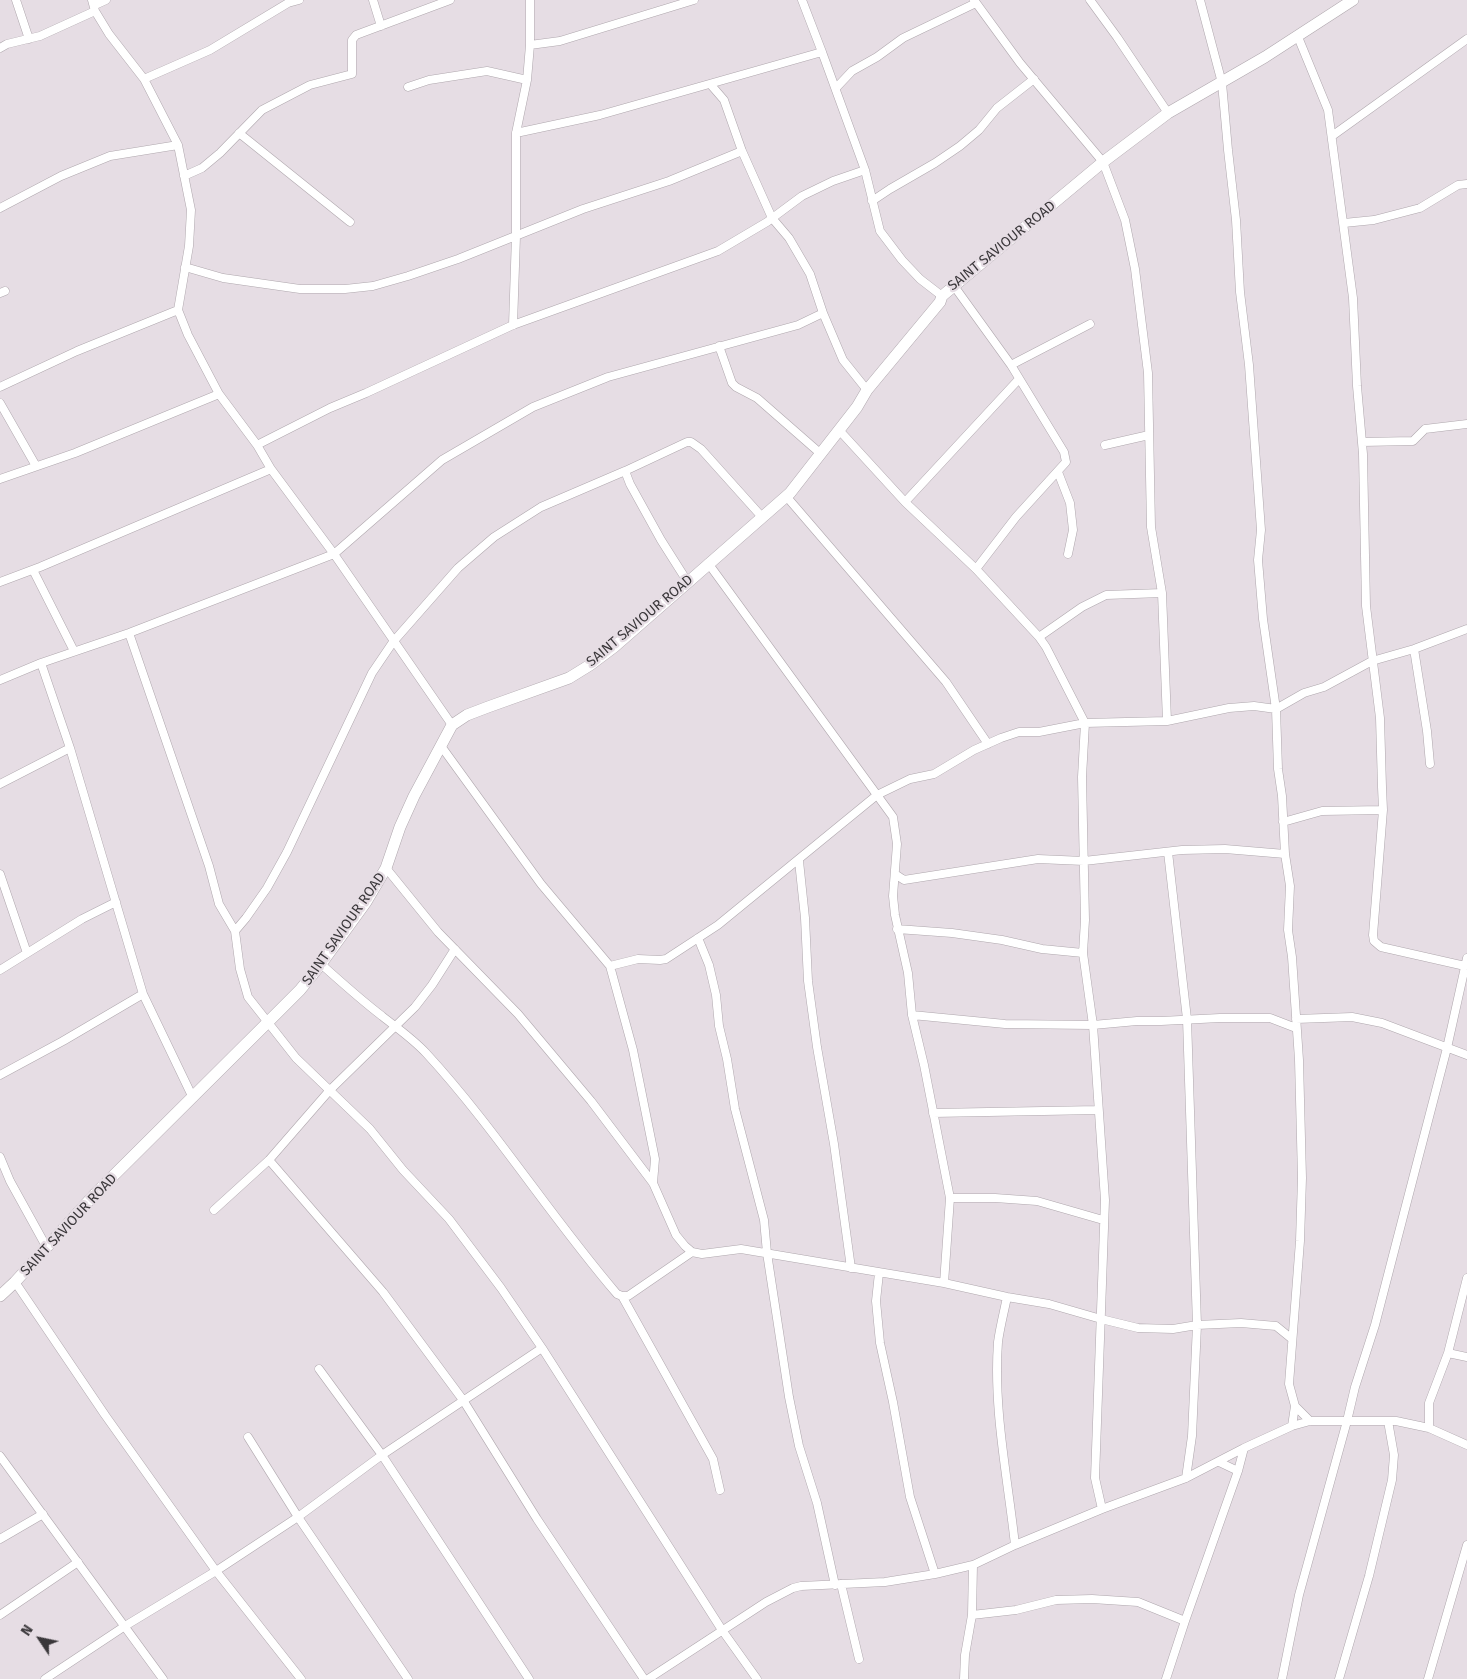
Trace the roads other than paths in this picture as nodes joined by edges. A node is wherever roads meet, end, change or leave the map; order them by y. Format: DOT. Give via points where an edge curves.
graph roads {
  1 [pos="16,0"];
  2 [pos="106,0"];
  3 [pos="299,0"];
  4 [pos="373,0"];
  5 [pos="450,0"];
  6 [pos="530,0"];
  7 [pos="694,0"];
  8 [pos="802,0"];
  9 [pos="1090,0"];
  10 [pos="1200,0"];
  11 [pos="1353,0"];
  12 [pos="975,2"];
  13 [pos="94,5"];
  14 [pos="381,26"];
  15 [pos="1298,37"];
  16 [pos="29,38"];
  17 [pos="1467,39"];
  18 [pos="530,45"];
  19 [pos="0,48"];
  20 [pos="822,52"];
  21 [pos="144,79"];
  22 [pos="1034,79"];
  23 [pos="527,80"];
  24 [pos="1222,83"];
  25 [pos="711,85"];
  26 [pos="408,87"];
  27 [pos="836,88"];
  28 [pos="1168,112"];
  29 [pos="239,133"];
  30 [pos="516,133"];
  31 [pos="1332,136"];
  32 [pos="178,145"];
  33 [pos="742,151"];
  34 [pos="1103,162"];
  35 [pos="865,170"];
  36 [pos="184,176"];
  37 [pos="1467,184"];
  38 [pos="872,201"];
  39 [pos="0,208"];
  40 [pos="772,218"];
  41 [pos="350,222"];
  42 [pos="1344,223"];
  43 [pos="516,236"];
  44 [pos="185,267"];
  45 [pos="954,286"];
  46 [pos="942,296"];
  47 [pos="178,310"];
  48 [pos="823,313"];
  49 [pos="1090,324"];
  50 [pos="513,325"];
  51 [pos="720,346"];
  52 [pos="1011,365"];
  53 [pos="1018,379"];
  54 [pos="0,387"];
  55 [pos="866,390"];
  56 [pos="219,394"];
  57 [pos="0,403"];
  58 [pos="1467,424"];
  59 [pos="839,430"];
  60 [pos="1149,435"];
  61 [pos="1362,442"];
  62 [pos="257,445"];
  63 [pos="1105,445"];
  64 [pos="821,454"];
  65 [pos="36,466"];
  66 [pos="272,468"];
  67 [pos="625,472"];
  68 [pos="1058,472"];
  69 [pos="0,479"];
  70 [pos="786,496"];
  71 [pos="905,502"];
  72 [pos="762,517"];
  73 [pos="334,554"];
  74 [pos="1068,554"];
  75 [pos="708,563"];
  76 [pos="976,569"];
  77 [pos="32,570"];
  78 [pos="688,581"];
  79 [pos="0,582"];
  80 [pos="1162,593"];
  81 [pos="1467,630"];
  82 [pos="129,633"];
  83 [pos="1039,637"];
  84 [pos="394,642"];
  85 [pos="1414,649"];
  86 [pos="74,652"];
  87 [pos="1372,661"];
  88 [pos="41,663"];
  89 [pos="0,680"];
  90 [pos="1276,709"];
  91 [pos="1167,721"];
  92 [pos="1084,722"];
  93 [pos="452,725"];
  94 [pos="988,744"];
  95 [pos="441,746"];
  96 [pos="70,748"];
  97 [pos="1430,764"];
  98 [pos="0,784"];
  99 [pos="877,795"];
  100 [pos="1382,810"];
  101 [pos="1283,822"];
  102 [pos="1168,852"];
  103 [pos="1285,854"];
  104 [pos="799,861"];
  105 [pos="1084,861"];
  106 [pos="386,868"];
  107 [pos="0,874"];
  108 [pos="895,874"];
  109 [pos="116,902"];
  110 [pos="897,929"];
  111 [pos="235,930"];
  112 [pos="698,938"];
  113 [pos="455,949"];
  114 [pos="27,954"];
  115 [pos="1083,954"];
  116 [pos="1466,962"];
  117 [pos="321,964"];
  118 [pos="610,966"];
  119 [pos="0,970"];
  120 [pos="144,994"];
  121 [pos="912,1015"];
  122 [pos="1187,1019"];
  123 [pos="1296,1019"];
  124 [pos="268,1022"];
  125 [pos="1093,1025"];
  126 [pos="396,1027"];
  127 [pos="1296,1028"];
  128 [pos="1447,1048"];
  129 [pos="1467,1055"];
  130 [pos="0,1075"];
  131 [pos="329,1091"];
  132 [pos="193,1098"];
  133 [pos="1098,1110"];
  134 [pos="933,1113"];
  135 [pos="0,1157"];
  136 [pos="269,1160"];
  137 [pos="653,1182"];
  138 [pos="950,1198"];
  139 [pos="214,1210"];
  140 [pos="1104,1220"];
  141 [pos="47,1248"];
  142 [pos="692,1252"];
  143 [pos="767,1253"];
  144 [pos="851,1268"];
  145 [pos="879,1273"];
  146 [pos="1467,1278"];
  147 [pos="15,1282"];
  148 [pos="944,1283"];
  149 [pos="0,1296"];
  150 [pos="622,1296"];
  151 [pos="1007,1297"];
  152 [pos="1101,1319"];
  153 [pos="1197,1325"];
  154 [pos="1292,1339"];
  155 [pos="542,1348"];
  156 [pos="1448,1353"];
  157 [pos="1467,1357"];
  158 [pos="319,1369"];
  159 [pos="462,1400"];
  160 [pos="1295,1406"];
  161 [pos="1310,1421"];
  162 [pos="1347,1421"];
  163 [pos="1388,1421"];
  164 [pos="1292,1426"];
  165 [pos="1429,1428"];
  166 [pos="248,1436"];
  167 [pos="1467,1445"];
  168 [pos="1244,1448"];
  169 [pos="382,1455"];
  170 [pos="0,1456"];
  171 [pos="1219,1462"];
  172 [pos="1238,1471"];
  173 [pos="1186,1478"];
  174 [pos="720,1490"];
  175 [pos="1102,1509"];
  176 [pos="43,1514"];
  177 [pos="298,1517"];
  178 [pos="0,1539"];
  179 [pos="1015,1545"];
  180 [pos="1467,1545"];
  181 [pos="78,1562"];
  182 [pos="973,1565"];
  183 [pos="216,1571"];
  184 [pos="934,1574"];
  185 [pos="838,1585"];
  186 [pos="0,1615"];
  187 [pos="972,1615"];
  188 [pos="1185,1621"];
  189 [pos="125,1626"];
  190 [pos="722,1630"];
  191 [pos="859,1659"];
  192 [pos="297,1678"];
  193 [pos="45,1679"];
  194 [pos="163,1679"];
  195 [pos="408,1679"];
  196 [pos="529,1679"];
  197 [pos="644,1679"];
  198 [pos="648,1679"];
  199 [pos="757,1679"];
  200 [pos="964,1679"];
  201 [pos="1166,1679"];
  202 [pos="1282,1679"];
  203 [pos="1339,1679"];
  204 [pos="1428,1679"];
  1 -- 16 [label="street"];
  2 -- 13 [label="street"];
  3 -- 21 [label="street" via="288,3 210,50"];
  4 -- 14 [label="street"];
  5 -- 14 [label="street"];
  6 -- 18 [label="street"];
  7 -- 18 [label="street" via="560,41"];
  8 -- 20 [label="street"];
  9 -- 28 [label="street"];
  10 -- 24 [label="street"];
  11 -- 15 [label="street, SAINT SAVIOUR ROAD"];
  12 -- 22 [label="street"];
  12 -- 27 [label="street" via="903,38 852,71"];
  13 -- 16 [label="street" via="40,36"];
  13 -- 21 [label="street" via="109,34"];
  14 -- 29 [label="street" via="356,35 352,40 352,74 310,85 284,98 262,110"];
  15 -- 24 [label="street, SAINT SAVIOUR ROAD"];
  15 -- 31 [label="street" via="1328,110"];
  16 -- 19 [label="street"];
  17 -- 31 [label="street"];
  18 -- 23 [label="street"];
  20 -- 25 [label="street"];
  20 -- 27 [label="street"];
  21 -- 32 [label="street"];
  22 -- 34 [label="street"];
  22 -- 38 [label="street" via="997,108 980,130 960,146"];
  23 -- 26 [label="street" via="487,71 429,80"];
  23 -- 30 [label="street"];
  24 -- 28 [label="street, SAINT SAVIOUR ROAD"];
  24 -- 90 [label="street" via="1251,384 1261,530 1258,560 1263,619"];
  25 -- 30 [label="street" via="600,115"];
  25 -- 33 [label="street" via="724,100"];
  27 -- 35 [label="street"];
  28 -- 34 [label="street, SAINT SAVIOUR ROAD"];
  29 -- 36 [label="street" via="202,168"];
  29 -- 41 [label="street"];
  30 -- 43 [label="street"];
  31 -- 42 [label="street"];
  32 -- 36 [label="street"];
  32 -- 39 [label="street" via="110,156 61,176"];
  33 -- 40 [label="street"];
  33 -- 43 [label="street"];
  34 -- 45 [label="street, SAINT SAVIOUR ROAD"];
  34 -- 60 [label="street" via="1125,220 1136,269 1148,373"];
  35 -- 38 [label="street"];
  35 -- 40 [label="street" via="802,196"];
  36 -- 44 [label="street" via="191,210"];
  37 -- 42 [label="street" via="1458,185 1420,208 1374,220"];
  38 -- 46 [label="street" via="880,231 896,253 920,279"];
  40 -- 48 [label="street" via="789,238 810,274"];
  40 -- 50 [label="street" via="718,251"];
  42 -- 61 [label="street" via="1354,298"];
  43 -- 44 [label="street" via="408,276 374,286 345,289 300,289 232,280"];
  43 -- 50 [label="street"];
  44 -- 47 [label="street"];
  45 -- 46 [label="street, SAINT SAVIOUR ROAD"];
  45 -- 52 [label="street"];
  46 -- 55 [label="street, SAINT SAVIOUR ROAD"];
  47 -- 54 [label="street"];
  47 -- 56 [label="street"];
  48 -- 51 [label="street" via="798,325"];
  48 -- 55 [label="street" via="843,360"];
  49 -- 52 [label="street"];
  50 -- 62 [label="street" via="330,408"];
  51 -- 64 [label="street" via="732,383 757,398"];
  51 -- 73 [label="street" via="608,377 533,407 442,460"];
  52 -- 53 [label="street"];
  53 -- 68 [label="street" via="1064,452 1066,462"];
  53 -- 71 [label="street"];
  55 -- 59 [label="street, SAINT SAVIOUR ROAD"];
  56 -- 62 [label="street"];
  56 -- 65 [label="street"];
  57 -- 65 [label="street"];
  58 -- 61 [label="street" via="1425,429 1413,441"];
  59 -- 64 [label="street, SAINT SAVIOUR ROAD"];
  59 -- 71 [label="street"];
  60 -- 63 [label="street"];
  60 -- 80 [label="street" via="1151,527"];
  61 -- 87 [label="street" via="1366,606"];
  62 -- 66 [label="street"];
  64 -- 70 [label="street, SAINT SAVIOUR ROAD"];
  65 -- 69 [label="street"];
  66 -- 73 [label="street"];
  66 -- 77 [label="street"];
  67 -- 72 [label="street" via="691,442"];
  67 -- 78 [label="street" via="661,540"];
  67 -- 84 [label="street" via="541,507 494,537 458,568"];
  68 -- 74 [label="street" via="1070,503 1073,530"];
  68 -- 76 [label="street" via="1016,517"];
  70 -- 72 [label="street, SAINT SAVIOUR ROAD"];
  70 -- 94 [label="street" via="946,682"];
  71 -- 76 [label="street"];
  72 -- 75 [label="street, SAINT SAVIOUR ROAD"];
  73 -- 82 [label="street"];
  73 -- 84 [label="street"];
  75 -- 78 [label="street, SAINT SAVIOUR ROAD"];
  75 -- 99 [label="street"];
  76 -- 83 [label="street"];
  77 -- 79 [label="street"];
  77 -- 86 [label="street"];
  78 -- 93 [label="street, SAINT SAVIOUR ROAD" via="614,647 569,678 467,715"];
  80 -- 83 [label="street" via="1106,595 1082,607"];
  80 -- 91 [label="street"];
  81 -- 85 [label="street"];
  82 -- 86 [label="street"];
  82 -- 111 [label="street" via="220,904"];
  83 -- 92 [label="street"];
  84 -- 93 [label="street"];
  84 -- 111 [label="street" via="372,673 287,852 267,888"];
  85 -- 87 [label="street"];
  85 -- 97 [label="street"];
  86 -- 88 [label="street"];
  87 -- 90 [label="street" via="1324,687 1304,692"];
  87 -- 100 [label="street" via="1380,718"];
  88 -- 89 [label="street"];
  88 -- 96 [label="street"];
  90 -- 91 [label="street" via="1254,706 1229,708"];
  90 -- 101 [label="street"];
  91 -- 92 [label="street"];
  92 -- 94 [label="street" via="1038,732 1019,732"];
  92 -- 105 [label="street"];
  93 -- 95 [label="street, SAINT SAVIOUR ROAD"];
  94 -- 99 [label="street" via="934,774 910,779"];
  95 -- 106 [label="street, SAINT SAVIOUR ROAD" via="400,828"];
  95 -- 118 [label="street" via="542,884"];
  96 -- 98 [label="street"];
  96 -- 109 [label="street"];
  99 -- 104 [label="street"];
  99 -- 108 [label="street" via="893,817 897,844"];
  100 -- 101 [label="street" via="1322,811"];
  100 -- 116 [label="street" via="1374,940 1390,950"];
  101 -- 103 [label="street"];
  102 -- 103 [label="street" via="1225,849"];
  102 -- 105 [label="street"];
  102 -- 122 [label="street"];
  103 -- 123 [label="street" via="1290,886 1288,930"];
  104 -- 112 [label="street"];
  104 -- 144 [label="street" via="808,981"];
  105 -- 108 [label="street" via="1038,859 904,880"];
  105 -- 115 [label="street"];
  106 -- 113 [label="street"];
  106 -- 117 [label="street, SAINT SAVIOUR ROAD" via="366,902"];
  107 -- 114 [label="street"];
  108 -- 110 [label="street" via="893,896"];
  109 -- 114 [label="street"];
  109 -- 120 [label="street"];
  110 -- 115 [label="street" via="952,933"];
  110 -- 121 [label="street" via="908,973"];
  111 -- 124 [label="street" via="240,969 248,997"];
  112 -- 118 [label="street" via="666,959 638,958"];
  112 -- 143 [label="street" via="716,995 735,1109 764,1220"];
  113 -- 126 [label="street" via="415,1008"];
  113 -- 137 [label="street" via="518,1014"];
  114 -- 119 [label="street"];
  115 -- 125 [label="street"];
  116 -- 128 [label="street"];
  117 -- 124 [label="street, SAINT SAVIOUR ROAD"];
  117 -- 126 [label="street"];
  118 -- 137 [label="street" via="633,1050 656,1159"];
  120 -- 130 [label="street"];
  120 -- 132 [label="street"];
  121 -- 125 [label="street" via="1005,1024"];
  121 -- 134 [label="street"];
  122 -- 125 [label="street"];
  122 -- 127 [label="street" via="1270,1018"];
  122 -- 153 [label="street"];
  123 -- 127 [label="street"];
  123 -- 128 [label="street" via="1352,1017 1382,1023"];
  124 -- 131 [label="street" via="296,1058"];
  124 -- 132 [label="street, SAINT SAVIOUR ROAD"];
  125 -- 133 [label="street"];
  126 -- 131 [label="street"];
  126 -- 150 [label="street" via="449,1079 591,1263"];
  127 -- 154 [label="street" via="1302,1178"];
  128 -- 129 [label="street"];
  128 -- 162 [label="street"];
  131 -- 136 [label="street"];
  131 -- 155 [label="street" via="370,1129 449,1219"];
  132 -- 141 [label="street, SAINT SAVIOUR ROAD" via="94,1195"];
  133 -- 134 [label="street"];
  133 -- 140 [label="street"];
  134 -- 138 [label="street"];
  135 -- 141 [label="street"];
  136 -- 139 [label="street"];
  136 -- 159 [label="street" via="383,1292"];
  137 -- 142 [label="street" via="676,1235"];
  138 -- 140 [label="street" via="1037,1201"];
  138 -- 148 [label="street"];
  140 -- 152 [label="street"];
  141 -- 147 [label="street, SAINT SAVIOUR ROAD"];
  142 -- 143 [label="street" via="741,1250"];
  142 -- 150 [label="street" via="628,1296"];
  143 -- 144 [label="street"];
  143 -- 185 [label="street" via="788,1397"];
  144 -- 145 [label="street"];
  145 -- 148 [label="street"];
  145 -- 184 [label="street" via="876,1301 880,1343 910,1497"];
  146 -- 156 [label="street"];
  147 -- 149 [label="street, SAINT SAVIOUR ROAD"];
  147 -- 183 [label="street"];
  148 -- 151 [label="street"];
  150 -- 174 [label="street" via="713,1459"];
  151 -- 152 [label="street" via="1049,1304"];
  151 -- 179 [label="street" via="998,1342 998,1389"];
  152 -- 153 [label="street" via="1156,1330"];
  152 -- 175 [label="street" via="1095,1478"];
  153 -- 154 [label="street" via="1241,1323 1276,1326"];
  153 -- 173 [label="street" via="1192,1436"];
  154 -- 160 [label="street" via="1289,1384"];
  155 -- 159 [label="street"];
  155 -- 190 [label="street"];
  156 -- 157 [label="street"];
  156 -- 165 [label="street" via="1429,1403"];
  158 -- 169 [label="street"];
  159 -- 169 [label="street"];
  159 -- 197 [label="street"];
  160 -- 161 [label="street"];
  160 -- 164 [label="street"];
  161 -- 162 [label="street"];
  161 -- 164 [label="street"];
  162 -- 163 [label="street"];
  162 -- 202 [label="street" via="1299,1595"];
  163 -- 165 [label="street"];
  163 -- 203 [label="street" via="1394,1455 1392,1480"];
  164 -- 168 [label="street"];
  165 -- 167 [label="street"];
  166 -- 177 [label="street"];
  168 -- 171 [label="street"];
  168 -- 172 [label="street"];
  169 -- 177 [label="street"];
  169 -- 196 [label="street"];
  170 -- 176 [label="street"];
  171 -- 172 [label="street"];
  171 -- 173 [label="street"];
  172 -- 188 [label="street"];
  173 -- 175 [label="street"];
  175 -- 179 [label="street"];
  176 -- 178 [label="street"];
  176 -- 181 [label="street"];
  177 -- 183 [label="street"];
  177 -- 195 [label="street"];
  179 -- 182 [label="street"];
  180 -- 204 [label="street"];
  181 -- 186 [label="street"];
  181 -- 189 [label="street"];
  182 -- 184 [label="street"];
  182 -- 187 [label="street"];
  183 -- 189 [label="street"];
  183 -- 192 [label="street"];
  184 -- 185 [label="street"];
  185 -- 190 [label="street" via="793,1588"];
  185 -- 191 [label="street"];
  187 -- 188 [label="street" via="1016,1610 1056,1600 1092,1599 1138,1602"];
  187 -- 200 [label="street"];
  188 -- 201 [label="street"];
  189 -- 193 [label="street"];
  189 -- 194 [label="street"];
  190 -- 198 [label="street"];
  190 -- 199 [label="street"];
}
